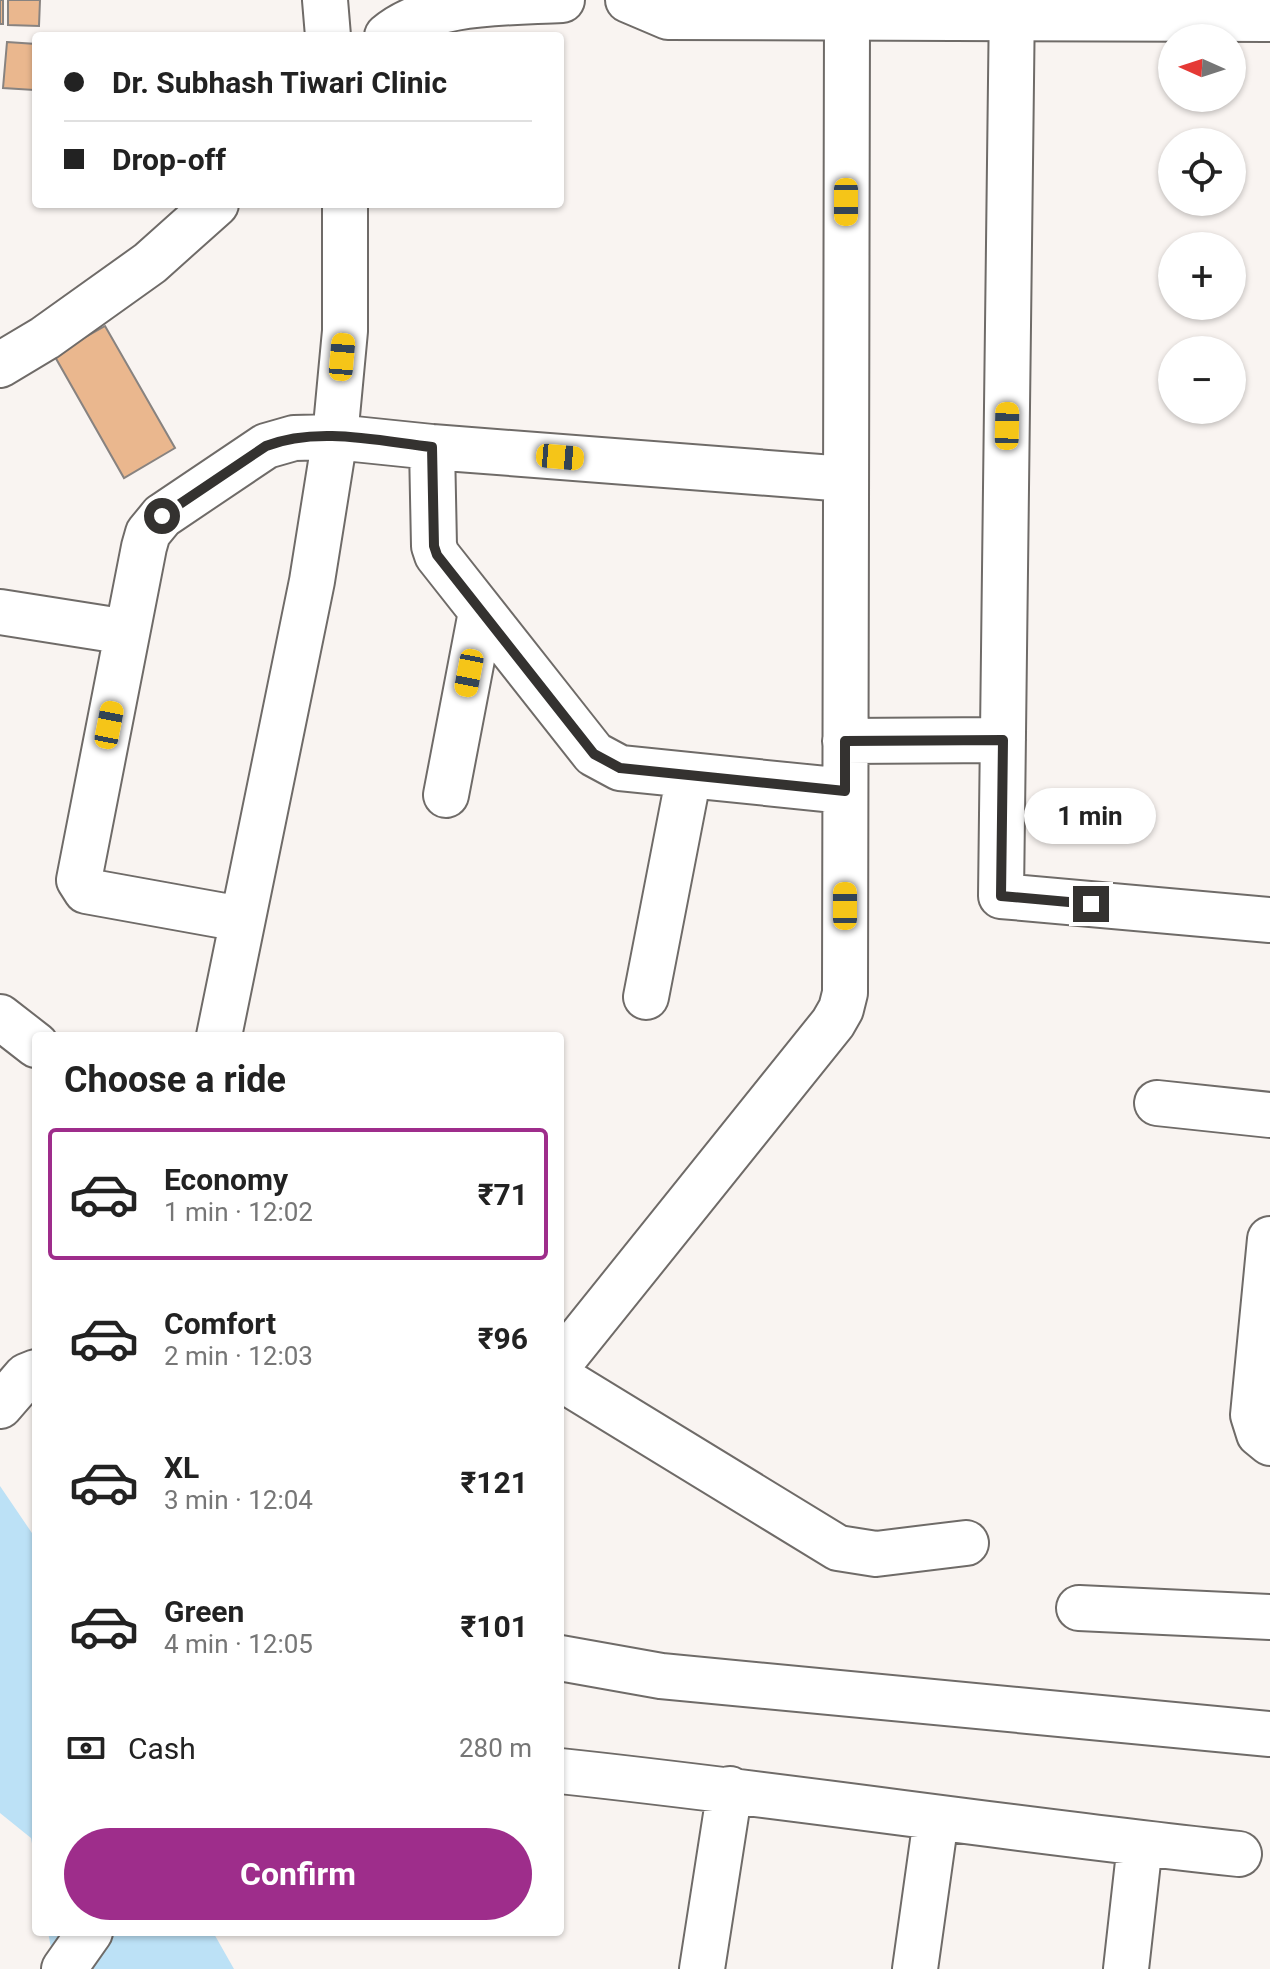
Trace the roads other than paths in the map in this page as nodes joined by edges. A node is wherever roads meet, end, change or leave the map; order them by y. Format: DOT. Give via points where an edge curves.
graph roads {
  1 [pos="325,0"];
  2 [pos="562,0"];
  3 [pos="628,0"];
  4 [pos="1012,8"];
  5 [pos="847,17"];
  6 [pos="1270,19"];
  7 [pos="328,32"];
  8 [pos="394,32"];
  9 [pos="212,208"];
  10 [pos="345,208"];
  11 [pos="0,365"];
  12 [pos="335,437"];
  13 [pos="432,447"];
  14 [pos="846,479"];
  15 [pos="0,612"];
  16 [pos="481,612"];
  17 [pos="127,632"];
  18 [pos="1003,740"];
  19 [pos="845,741"];
  20 [pos="689,775"];
  21 [pos="845,791"];
  22 [pos="446,795"];
  23 [pos="241,919"];
  24 [pos="1270,920"];
  25 [pos="646,997"];
  26 [pos="0,1017"];
  27 [pos="220,1032"];
  28 [pos="32,1042"];
  29 [pos="1157,1103"];
  30 [pos="1270,1115"];
  31 [pos="1270,1239"];
  32 [pos="564,1358"];
  33 [pos="32,1374"];
  34 [pos="564,1380"];
  35 [pos="0,1406"];
  36 [pos="1270,1443"];
  37 [pos="966,1543"];
  38 [pos="1079,1608"];
  39 [pos="1270,1617"];
  40 [pos="564,1659"];
  41 [pos="1270,1734"];
  42 [pos="564,1771"];
  43 [pos="730,1789"];
  44 [pos="936,1819"];
  45 [pos="1140,1844"];
  46 [pos="1239,1854"];
  47 [pos="87,1936"];
  48 [pos="64,1969"];
  49 [pos="702,1969"];
  50 [pos="915,1969"];
  51 [pos="1126,1969"];
  1 -- 7 [label="street"];
  2 -- 8 [label="street" via="460,6"];
  3 -- 5 [label="street" via="668,17"];
  4 -- 5 [label="street"];
  4 -- 6 [label="street"];
  4 -- 18 [label="street"];
  5 -- 14 [label="street"];
  9 -- 11 [label="street" via="150,263"];
  10 -- 12 [label="street" via="345,331"];
  12 -- 13 [label="street"];
  12 -- 17 [label="street" via="294,438 266,446 162,516 148,533"];
  12 -- 23 [label="street" via="312,581"];
  13 -- 14 [label="street"];
  13 -- 16 [label="street" via="434,546"];
  14 -- 19 [label="street"];
  15 -- 17 [label="street"];
  16 -- 20 [label="street" via="594,754 620,768"];
  16 -- 22 [label="street"];
  17 -- 23 [label="street" via="81,886"];
  18 -- 19 [label="street"];
  18 -- 24 [label="street" via="1001,896"];
  19 -- 21 [label="street"];
  20 -- 21 [label="street"];
  20 -- 25 [label="street"];
  21 -- 32 [label="street" via="841,1009"];
  23 -- 27 [label="street"];
  26 -- 28 [label="street"];
  29 -- 30 [label="street"];
  31 -- 36 [label="street" via="1253,1415 1259,1434"];
  33 -- 35 [label="street"];
  34 -- 37 [label="street" via="838,1548 876,1554"];
  38 -- 39 [label="street"];
  40 -- 41 [label="street" via="661,1676"];
  42 -- 43 [label="street"];
  43 -- 44 [label="street"];
  43 -- 49 [label="street"];
  44 -- 45 [label="street"];
  44 -- 50 [label="street"];
  45 -- 46 [label="street"];
  45 -- 51 [label="street"];
  47 -- 48 [label="street"];
}
